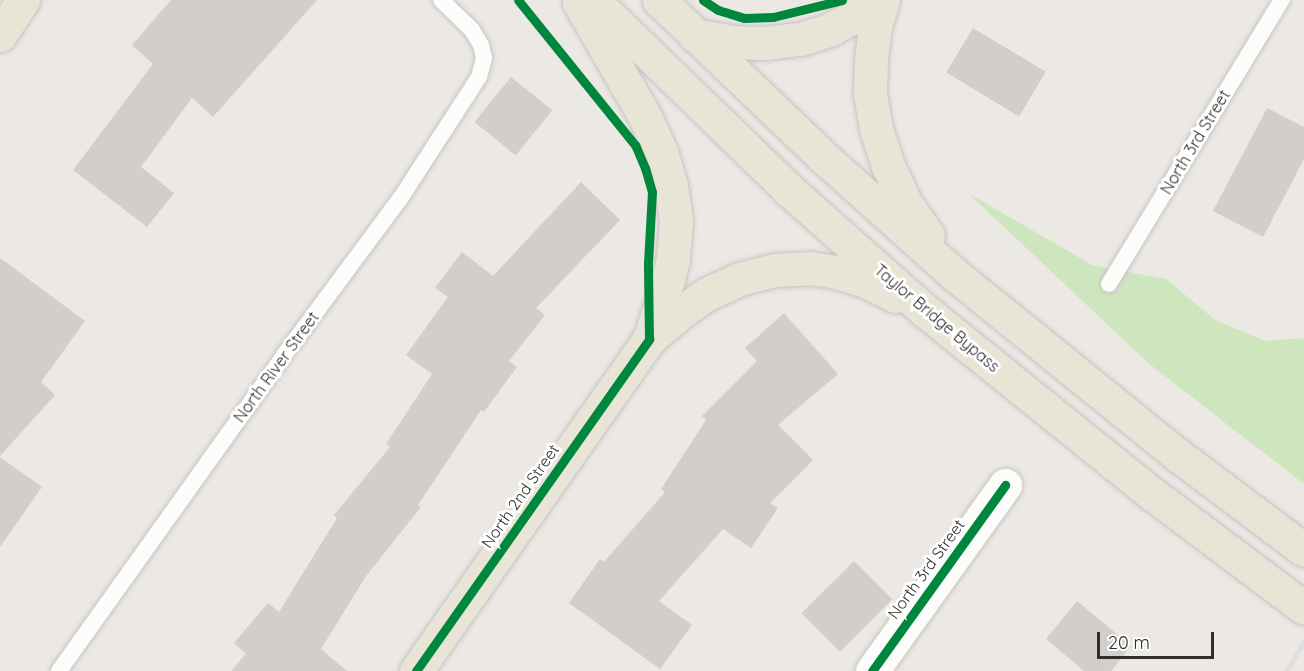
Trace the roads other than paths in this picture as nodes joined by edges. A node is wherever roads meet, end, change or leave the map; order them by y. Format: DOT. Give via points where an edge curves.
graph roads {
  1 [pos="23,0"];
  2 [pos="441,0"];
  3 [pos="578,0"];
  4 [pos="593,0"];
  5 [pos="659,0"];
  6 [pos="874,0"];
  7 [pos="883,0"];
  8 [pos="1282,0"];
  9 [pos="0,35"];
  10 [pos="694,35"];
  11 [pos="954,274"];
  12 [pos="1109,284"];
  13 [pos="924,310"];
  14 [pos="649,339"];
  15 [pos="1005,485"];
  16 [pos="1304,550"];
  17 [pos="1304,608"];
  18 [pos="59,671"];
  19 [pos="416,671"];
  20 [pos="872,671"];
  1 -- 9 [label="main road"];
  2 -- 18 [label="lane, North River Street" via="472,30 484,58 478,77 400,199"];
  3 -- 14 [label="main road" via="644,115 671,185 676,222 673,259"];
  4 -- 13 [label="main road, Taylor Bridge Bypass" via="789,190"];
  5 -- 10 [label="main road"];
  6 -- 10 [label="main road" via="831,29 801,39 733,42"];
  7 -- 11 [label="main road" via="871,61 870,94 877,132 906,204"];
  8 -- 12 [label="lane, North 3rd Street"];
  10 -- 11 [label="main road"];
  11 -- 16 [label="main road" via="1092,387"];
  13 -- 14 [label="main road" via="866,281 836,272 809,268 776,270 740,279 705,295"];
  13 -- 17 [label="main road, Taylor Bridge Bypass" via="1142,486"];
  14 -- 19 [label="main road, North 2nd Street"];
  15 -- 20 [label="street, North 3rd Street"];
}
